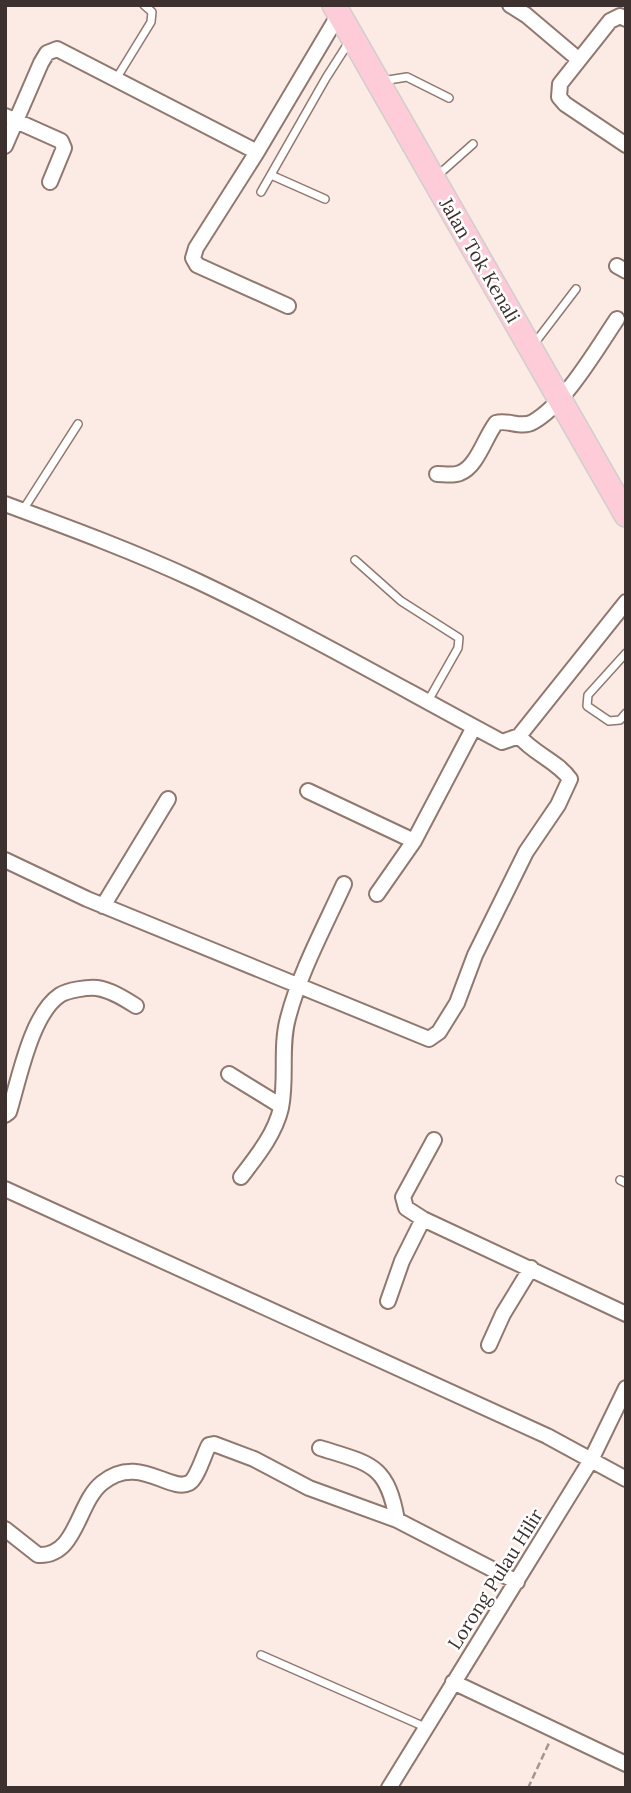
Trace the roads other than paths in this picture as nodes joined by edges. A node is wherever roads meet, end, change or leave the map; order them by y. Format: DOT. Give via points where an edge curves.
graph roads {
  1 [pos="144,5"];
  2 [pos="510,5"];
  3 [pos="336,10"];
  4 [pos="623,18"];
  5 [pos="353,38"];
  6 [pos="578,59"];
  7 [pos="116,79"];
  8 [pos="378,82"];
  9 [pos="449,98"];
  10 [pos="11,119"];
  11 [pos="473,144"];
  12 [pos="626,145"];
  13 [pos="5,146"];
  14 [pos="257,152"];
  15 [pos="271,174"];
  16 [pos="434,180"];
  17 [pos="50,182"];
  18 [pos="261,192"];
  19 [pos="325,199"];
  20 [pos="576,289"];
  21 [pos="288,306"];
  22 [pos="617,319"];
  23 [pos="530,348"];
  24 [pos="560,400"];
  25 [pos="78,424"];
  26 [pos="437,474"];
  27 [pos="5,504"];
  28 [pos="23,511"];
  29 [pos="626,515"];
  30 [pos="355,560"];
  31 [pos="626,602"];
  32 [pos="626,653"];
  33 [pos="428,702"];
  34 [pos="626,713"];
  35 [pos="474,727"];
  36 [pos="519,736"];
  37 [pos="308,791"];
  38 [pos="168,799"];
  39 [pos="414,841"];
  40 [pos="5,859"];
  41 [pos="344,884"];
  42 [pos="377,894"];
  43 [pos="103,906"];
  44 [pos="299,985"];
  45 [pos="136,1006"];
  46 [pos="229,1074"];
  47 [pos="281,1106"];
  48 [pos="5,1115"];
  49 [pos="434,1140"];
  50 [pos="241,1177"];
  51 [pos="5,1189"];
  52 [pos="423,1219"];
  53 [pos="531,1268"];
  54 [pos="388,1301"];
  55 [pos="626,1314"];
  56 [pos="489,1345"];
  57 [pos="626,1388"];
  58 [pos="320,1448"];
  59 [pos="591,1460"];
  60 [pos="626,1479"];
  61 [pos="397,1520"];
  62 [pos="5,1529"];
  63 [pos="517,1582"];
  64 [pos="261,1655"];
  65 [pos="453,1682"];
  66 [pos="425,1727"];
  67 [pos="626,1764"];
  68 [pos="390,1788"];
  1 -- 7 [label="lane" via="152,12 151,22"];
  2 -- 6 [label="street"];
  3 -- 5 [label="main road, Jalan Tok Kenali"];
  3 -- 14 [label="street"];
  4 -- 6 [label="street" via="610,20"];
  5 -- 8 [label="main road, Jalan Tok Kenali"];
  5 -- 15 [label="lane"];
  6 -- 12 [label="street" via="560,84 559,97"];
  7 -- 10 [label="street" via="52,50"];
  7 -- 14 [label="street"];
  8 -- 9 [label="lane" via="407,77"];
  8 -- 16 [label="main road, Jalan Tok Kenali"];
  10 -- 13 [label="street"];
  10 -- 17 [label="street" via="57,138 63,145"];
  11 -- 16 [label="lane"];
  14 -- 21 [label="street" via="193,258 197,265"];
  15 -- 18 [label="lane"];
  15 -- 19 [label="lane"];
  16 -- 23 [label="main road, Jalan Tok Kenali"];
  20 -- 23 [label="lane"];
  22 -- 24 [label="street"];
  23 -- 24 [label="main road, Jalan Tok Kenali"];
  24 -- 26 [label="street" via="532,423 496,424 463,472"];
  24 -- 29 [label="main road, Jalan Tok Kenali"];
  25 -- 28 [label="lane"];
  27 -- 28 [label="street"];
  28 -- 33 [label="street" via="197,581"];
  30 -- 33 [label="lane" via="401,601 459,638"];
  31 -- 36 [label="street"];
  32 -- 34 [label="lane" via="588,695 587,706 608,721 620,720"];
  33 -- 35 [label="street"];
  35 -- 36 [label="street" via="502,742"];
  35 -- 39 [label="street"];
  36 -- 44 [label="street" via="570,779 526,852 475,955 457,1003 439,1032 429,1039"];
  37 -- 39 [label="street"];
  38 -- 43 [label="street"];
  39 -- 42 [label="street"];
  40 -- 43 [label="street"];
  41 -- 44 [label="street"];
  43 -- 44 [label="street"];
  44 -- 47 [label="street" via="285,1028"];
  45 -- 48 [label="street" via="97,988 61,994 32,1038"];
  46 -- 47 [label="street"];
  47 -- 50 [label="street" via="267,1141"];
  49 -- 52 [label="street" via="403,1197 406,1208"];
  51 -- 59 [label="street"];
  52 -- 53 [label="street"];
  52 -- 54 [label="street"];
  53 -- 55 [label="street"];
  53 -- 56 [label="street"];
  57 -- 59 [label="street, Lorong Pulau Hilir"];
  58 -- 61 [label="street" via="377,1469 390,1488"];
  59 -- 60 [label="street"];
  59 -- 63 [label="street, Lorong Pulau Hilir"];
  61 -- 62 [label="street" via="309,1488 214,1444 209,1445 189,1483 178,1484 144,1471 128,1471 102,1482 89,1496 71,1536 51,1555 38,1555"];
  61 -- 63 [label="street"];
  63 -- 65 [label="street, Lorong Pulau Hilir"];
  64 -- 66 [label="lane"];
  65 -- 66 [label="street, Lorong Pulau Hilir"];
  65 -- 67 [label="street"];
  66 -- 68 [label="street, Lorong Pulau Hilir"];
}
